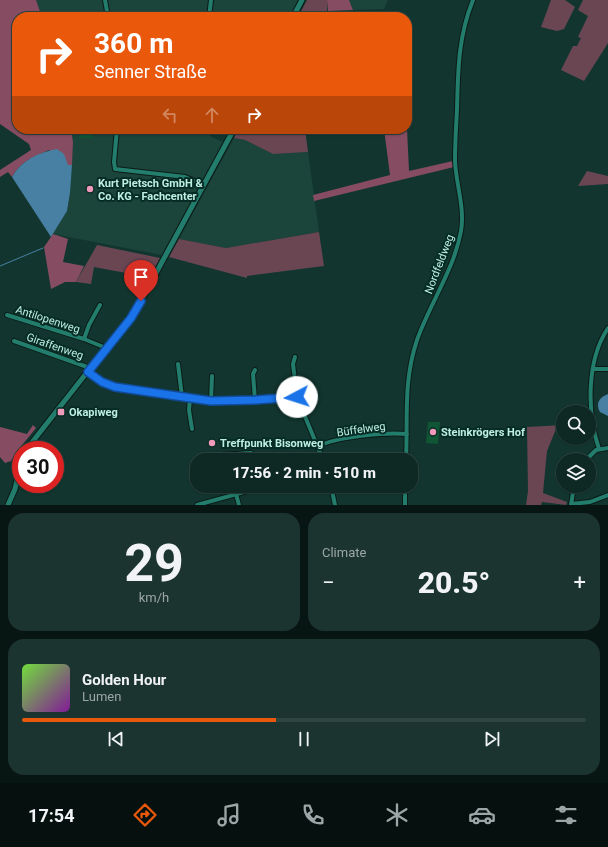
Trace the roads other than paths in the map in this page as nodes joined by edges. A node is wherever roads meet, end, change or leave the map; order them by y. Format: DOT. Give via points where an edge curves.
graph roads {
  1 [pos="105,0"];
  2 [pos="211,0"];
  3 [pos="302,0"];
  4 [pos="473,0"];
  5 [pos="107,12"];
  6 [pos="210,12"];
  7 [pos="296,12"];
  8 [pos="117,134"];
  9 [pos="231,134"];
  10 [pos="204,185"];
  11 [pos="100,305"];
  12 [pos="7,315"];
  13 [pos="607,331"];
  14 [pos="84,339"];
  15 [pos="14,341"];
  16 [pos="106,348"];
  17 [pos="295,357"];
  18 [pos="178,364"];
  19 [pos="608,369"];
  20 [pos="89,370"];
  21 [pos="255,370"];
  22 [pos="593,370"];
  23 [pos="212,376"];
  24 [pos="182,397"];
  25 [pos="297,397"];
  26 [pos="190,398"];
  27 [pos="255,400"];
  28 [pos="211,401"];
  29 [pos="192,429"];
  30 [pos="407,434"];
  31 [pos="33,441"];
  32 [pos="318,446"];
  33 [pos="608,448"];
  34 [pos="599,449"];
  35 [pos="320,453"];
  36 [pos="406,453"];
  37 [pos="594,453"];
  38 [pos="13,493"];
  39 [pos="239,493"];
  40 [pos="332,493"];
  41 [pos="405,493"];
  42 [pos="573,493"];
  43 [pos="236,494"];
  44 [pos="608,495"];
  45 [pos="571,504"];
  46 [pos="8,505"];
  47 [pos="197,505"];
  48 [pos="240,505"];
  49 [pos="335,505"];
  50 [pos="405,505"];
  1 -- 5 [label="street"];
  2 -- 6 [label="street"];
  3 -- 7 [label="street"];
  4 -- 30 [label="street, Nordfeldweg" via="458,56 455,162 462,218 461,230 450,266 418,338 412,358 407,383"];
  8 -- 10 [label="street" via="114,162 116,169 185,178"];
  9 -- 10 [label="street"];
  10 -- 16 [label="street" via="136,310"];
  11 -- 14 [label="street, Antilopenweg"];
  12 -- 14 [label="street, Antilopenweg"];
  13 -- 22 [label="street" via="598,347"];
  14 -- 16 [label="street, Antilopenweg"];
  15 -- 20 [label="street, Giraffenweg"];
  16 -- 20 [label="street"];
  17 -- 25 [label="street" via="293,364"];
  18 -- 24 [label="street"];
  19 -- 22 [label="street"];
  20 -- 24 [label="street" via="111,386"];
  20 -- 31 [label="street"];
  21 -- 27 [label="street"];
  22 -- 34 [label="street" via="593,419"];
  23 -- 28 [label="street"];
  24 -- 26 [label="street"];
  25 -- 27 [label="street"];
  25 -- 32 [label="street"];
  26 -- 28 [label="street"];
  26 -- 29 [label="street"];
  27 -- 28 [label="street"];
  30 -- 32 [label="street, Büffelweg" via="368,435"];
  30 -- 36 [label="street, Nordfeldweg"];
  32 -- 35 [label="street"];
  33 -- 34 [label="street"];
  34 -- 37 [label="street"];
  38 -- 46 [label="street"];
  39 -- 43 [label="street"];
  40 -- 49 [label="street"];
  41 -- 50 [label="street"];
  42 -- 45 [label="street"];
  43 -- 47 [label="street"];
  43 -- 48 [label="street"];
  44 -- 45 [label="street" via="590,502"];
}
